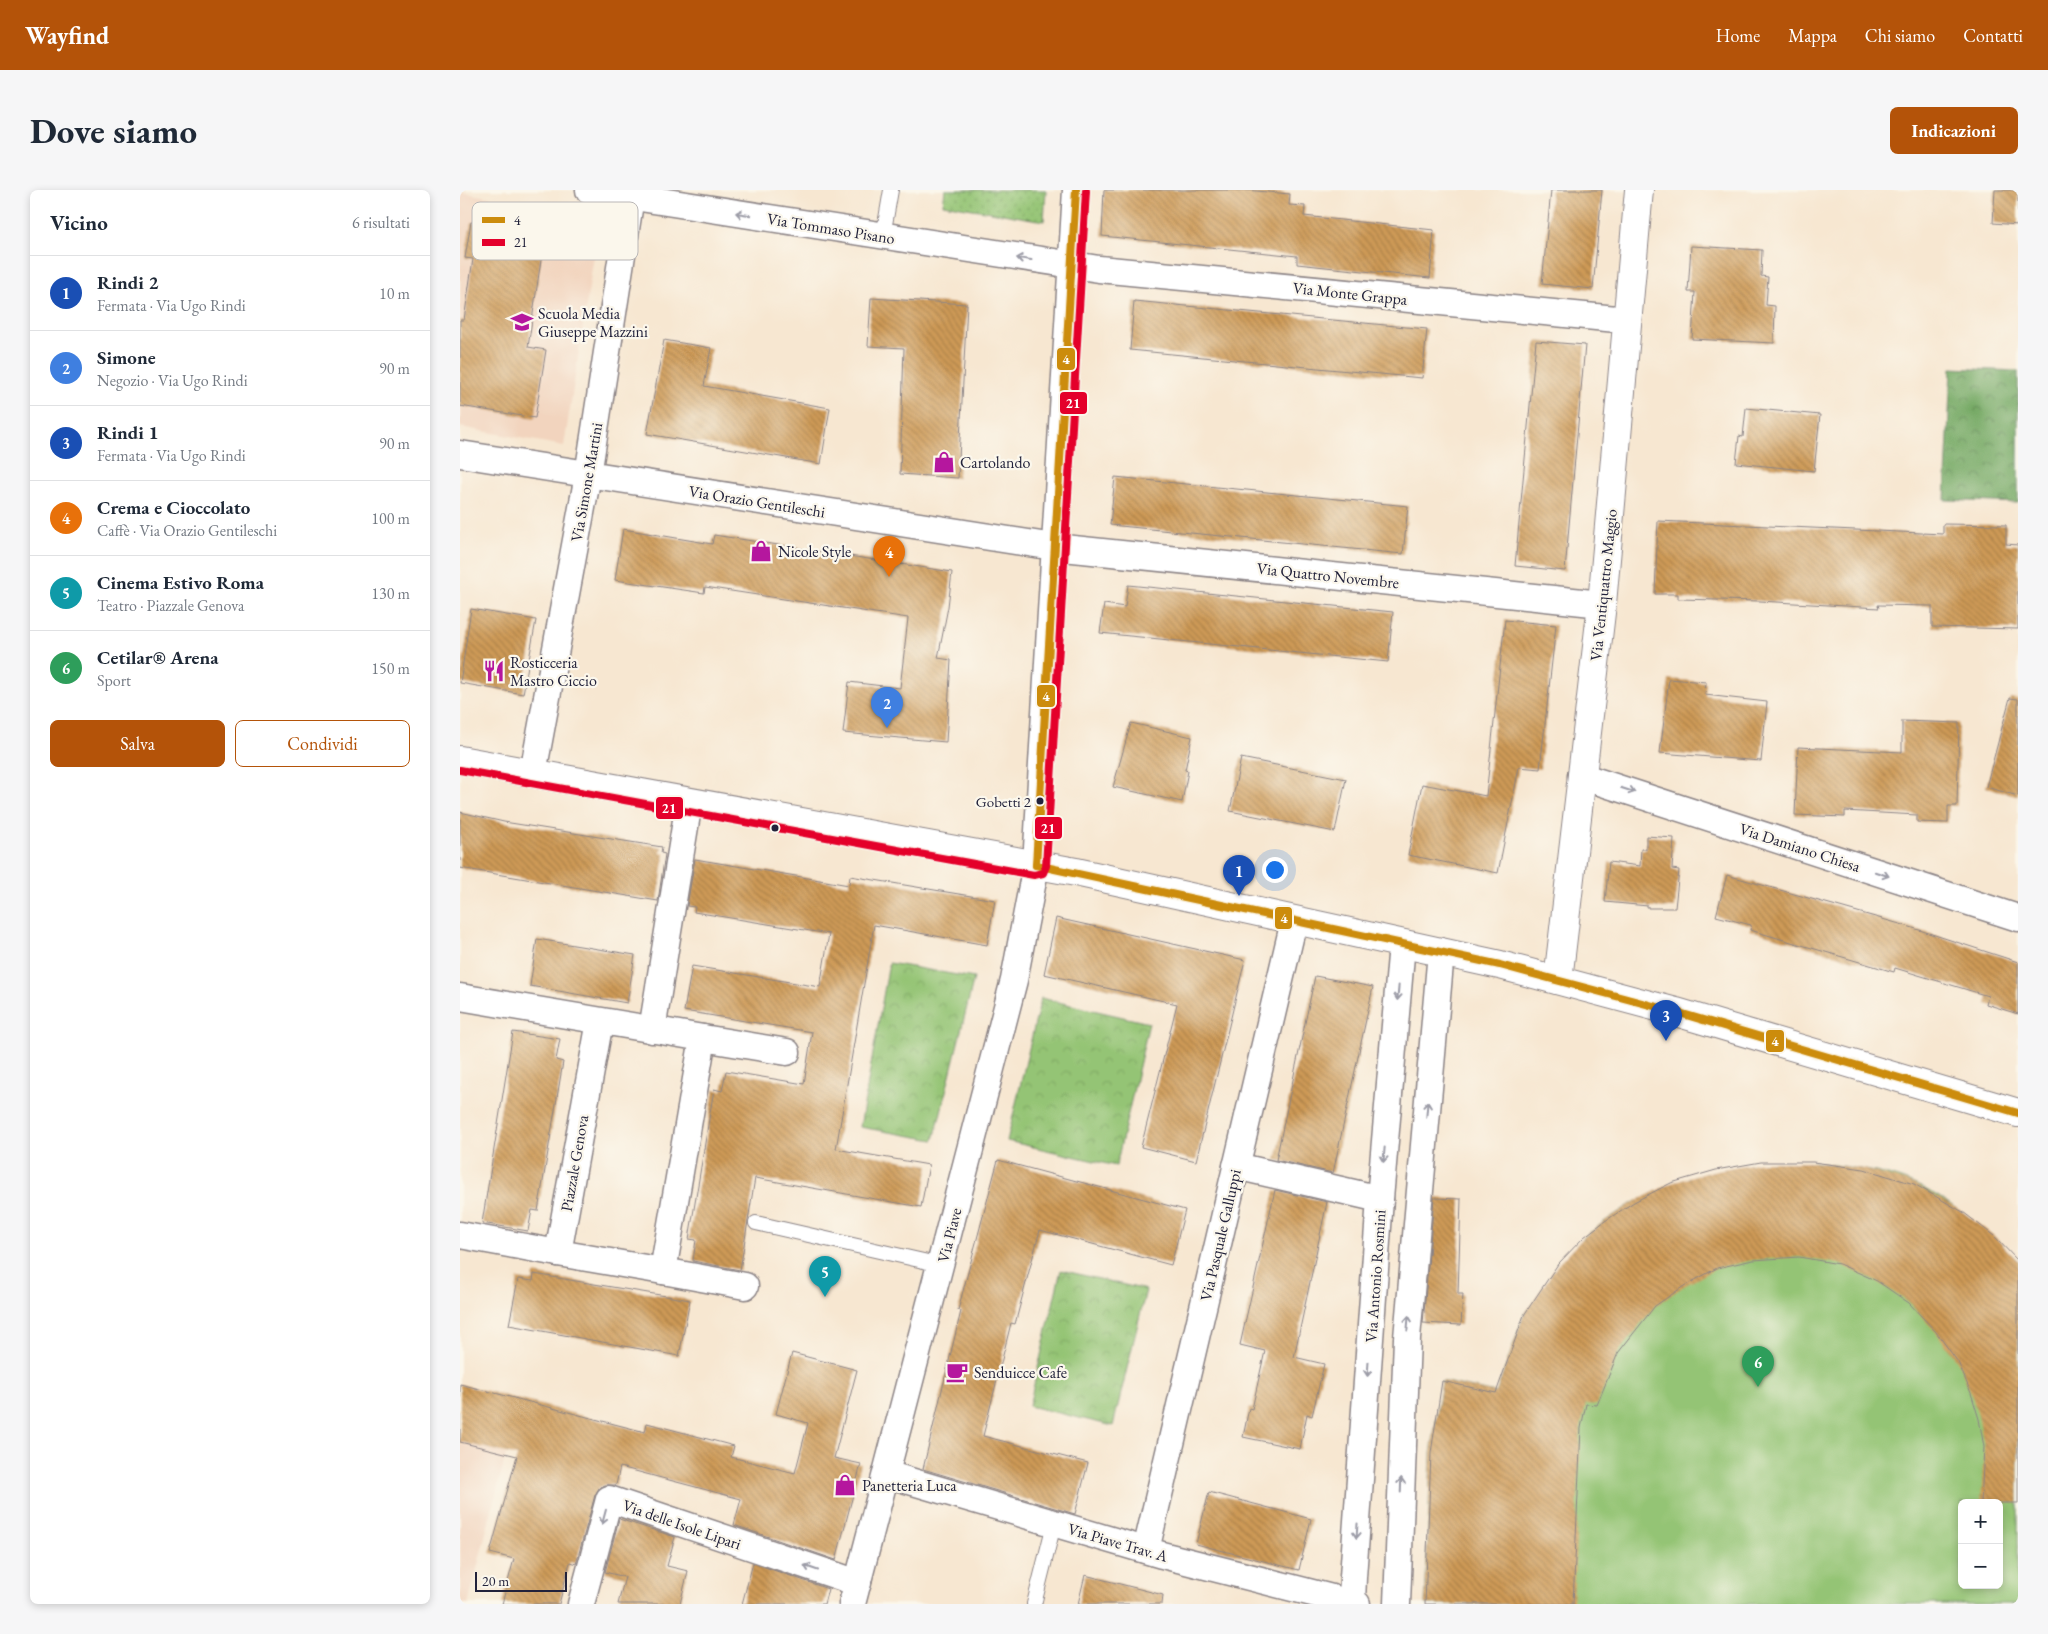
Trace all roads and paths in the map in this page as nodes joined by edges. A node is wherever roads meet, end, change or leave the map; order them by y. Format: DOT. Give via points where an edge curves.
graph roads {
  1 [pos="589,190"];
  2 [pos="891,190"];
  3 [pos="1076,190"];
  4 [pos="1639,190"];
  5 [pos="632,193"];
  6 [pos="883,236"];
  7 [pos="622,260"];
  8 [pos="1073,265"];
  9 [pos="1627,320"];
  10 [pos="460,454"];
  11 [pos="588,475"];
  12 [pos="1054,547"];
  13 [pos="1602,604"];
  14 [pos="460,760"];
  15 [pos="532,773"];
  16 [pos="1581,776"];
  17 [pos="689,802"];
  18 [pos="1036,865"];
  19 [pos="2018,918"];
  20 [pos="1294,921"];
  21 [pos="1402,944"];
  22 [pos="1441,952"];
  23 [pos="1558,980"];
  24 [pos="460,997"];
  25 [pos="600,1021"];
  26 [pos="652,1030"];
  27 [pos="703,1038"];
  28 [pos="787,1052"];
  29 [pos="2018,1113"];
  30 [pos="1236,1166"];
  31 [pos="1380,1199"];
  32 [pos="756,1223"];
  33 [pos="460,1235"];
  34 [pos="558,1252"];
  35 [pos="941,1265"];
  36 [pos="663,1271"];
  37 [pos="745,1286"];
  38 [pos="886,1474"];
  39 [pos="1054,1524"];
  40 [pos="1146,1550"];
  41 [pos="855,1594"];
  42 [pos="1354,1603"];
  43 [pos="581,1604"];
  44 [pos="1034,1604"];
  45 [pos="1397,1604"];
  1 -- 5 [label="street, Via Tommaso Pisano"];
  2 -- 6 [label="lane"];
  3 -- 8 [label="street, Via Piave"];
  4 -- 9 [label="street, Via Ventiquattro Maggio"];
  6 -- 5 [label="street, Via Tommaso Pisano, one-way"];
  8 -- 6 [label="street, Via Tommaso Pisano, one-way"];
  7 -- 11 [label="street, Via Simone Martini"];
  8 -- 9 [label="street, Via Monte Grappa"];
  8 -- 12 [label="street, Via Piave"];
  9 -- 13 [label="street, Via Ventiquattro Maggio"];
  10 -- 11 [label="street, Via Orazio Gentileschi"];
  11 -- 12 [label="street, Via Orazio Gentileschi"];
  11 -- 15 [label="street, Via Simone Martini"];
  12 -- 13 [label="street, Via Quattro Novembre"];
  12 -- 18 [label="street, Via Piave"];
  13 -- 16 [label="street, Via Ventiquattro Maggio"];
  14 -- 15 [label="street"];
  15 -- 17 [label="street"];
  16 -- 19 [label="street, Via Damiano Chiesa, one-way"];
  16 -- 23 [label="street, Via Ventiquattro Maggio"];
  17 -- 18 [label="street"];
  17 -- 26 [label="street"];
  18 -- 20 [label="street"];
  18 -- 35 [label="street, Via Piave" via="1014,980"];
  20 -- 21 [label="street"];
  20 -- 30 [label="street, Via Pasquale Galluppi"];
  21 -- 22 [label="street"];
  21 -- 31 [label="street, Via Antonio Rosmini, one-way"];
  22 -- 23 [label="street"];
  45 -- 22 [label="street, one-way" via="1407,1338"];
  23 -- 29 [label="street" via="1686,1014"];
  24 -- 25 [label="street"];
  25 -- 26 [label="street"];
  25 -- 34 [label="street, Piazzale Genova"];
  26 -- 27 [label="street"];
  27 -- 28 [label="street"];
  27 -- 36 [label="street"];
  30 -- 31 [label="street"];
  30 -- 40 [label="street, Via Pasquale Galluppi"];
  31 -- 42 [label="street, Via Antonio Rosmini, one-way"];
  32 -- 35 [label="lane"];
  33 -- 34 [label="street"];
  34 -- 36 [label="street"];
  35 -- 38 [label="street, Via Piave"];
  36 -- 37 [label="street"];
  38 -- 39 [label="street, Via Piave Trav. A"];
  38 -- 41 [label="street, Via Piave"];
  39 -- 40 [label="street, Via Piave Trav. A"];
  39 -- 44 [label="lane"];
  40 -- 42 [label="street, Via Piave Trav. A"];
  41 -- 43 [label="street, Via delle Isole Lipari, one-way" via="609,1499"];
}
